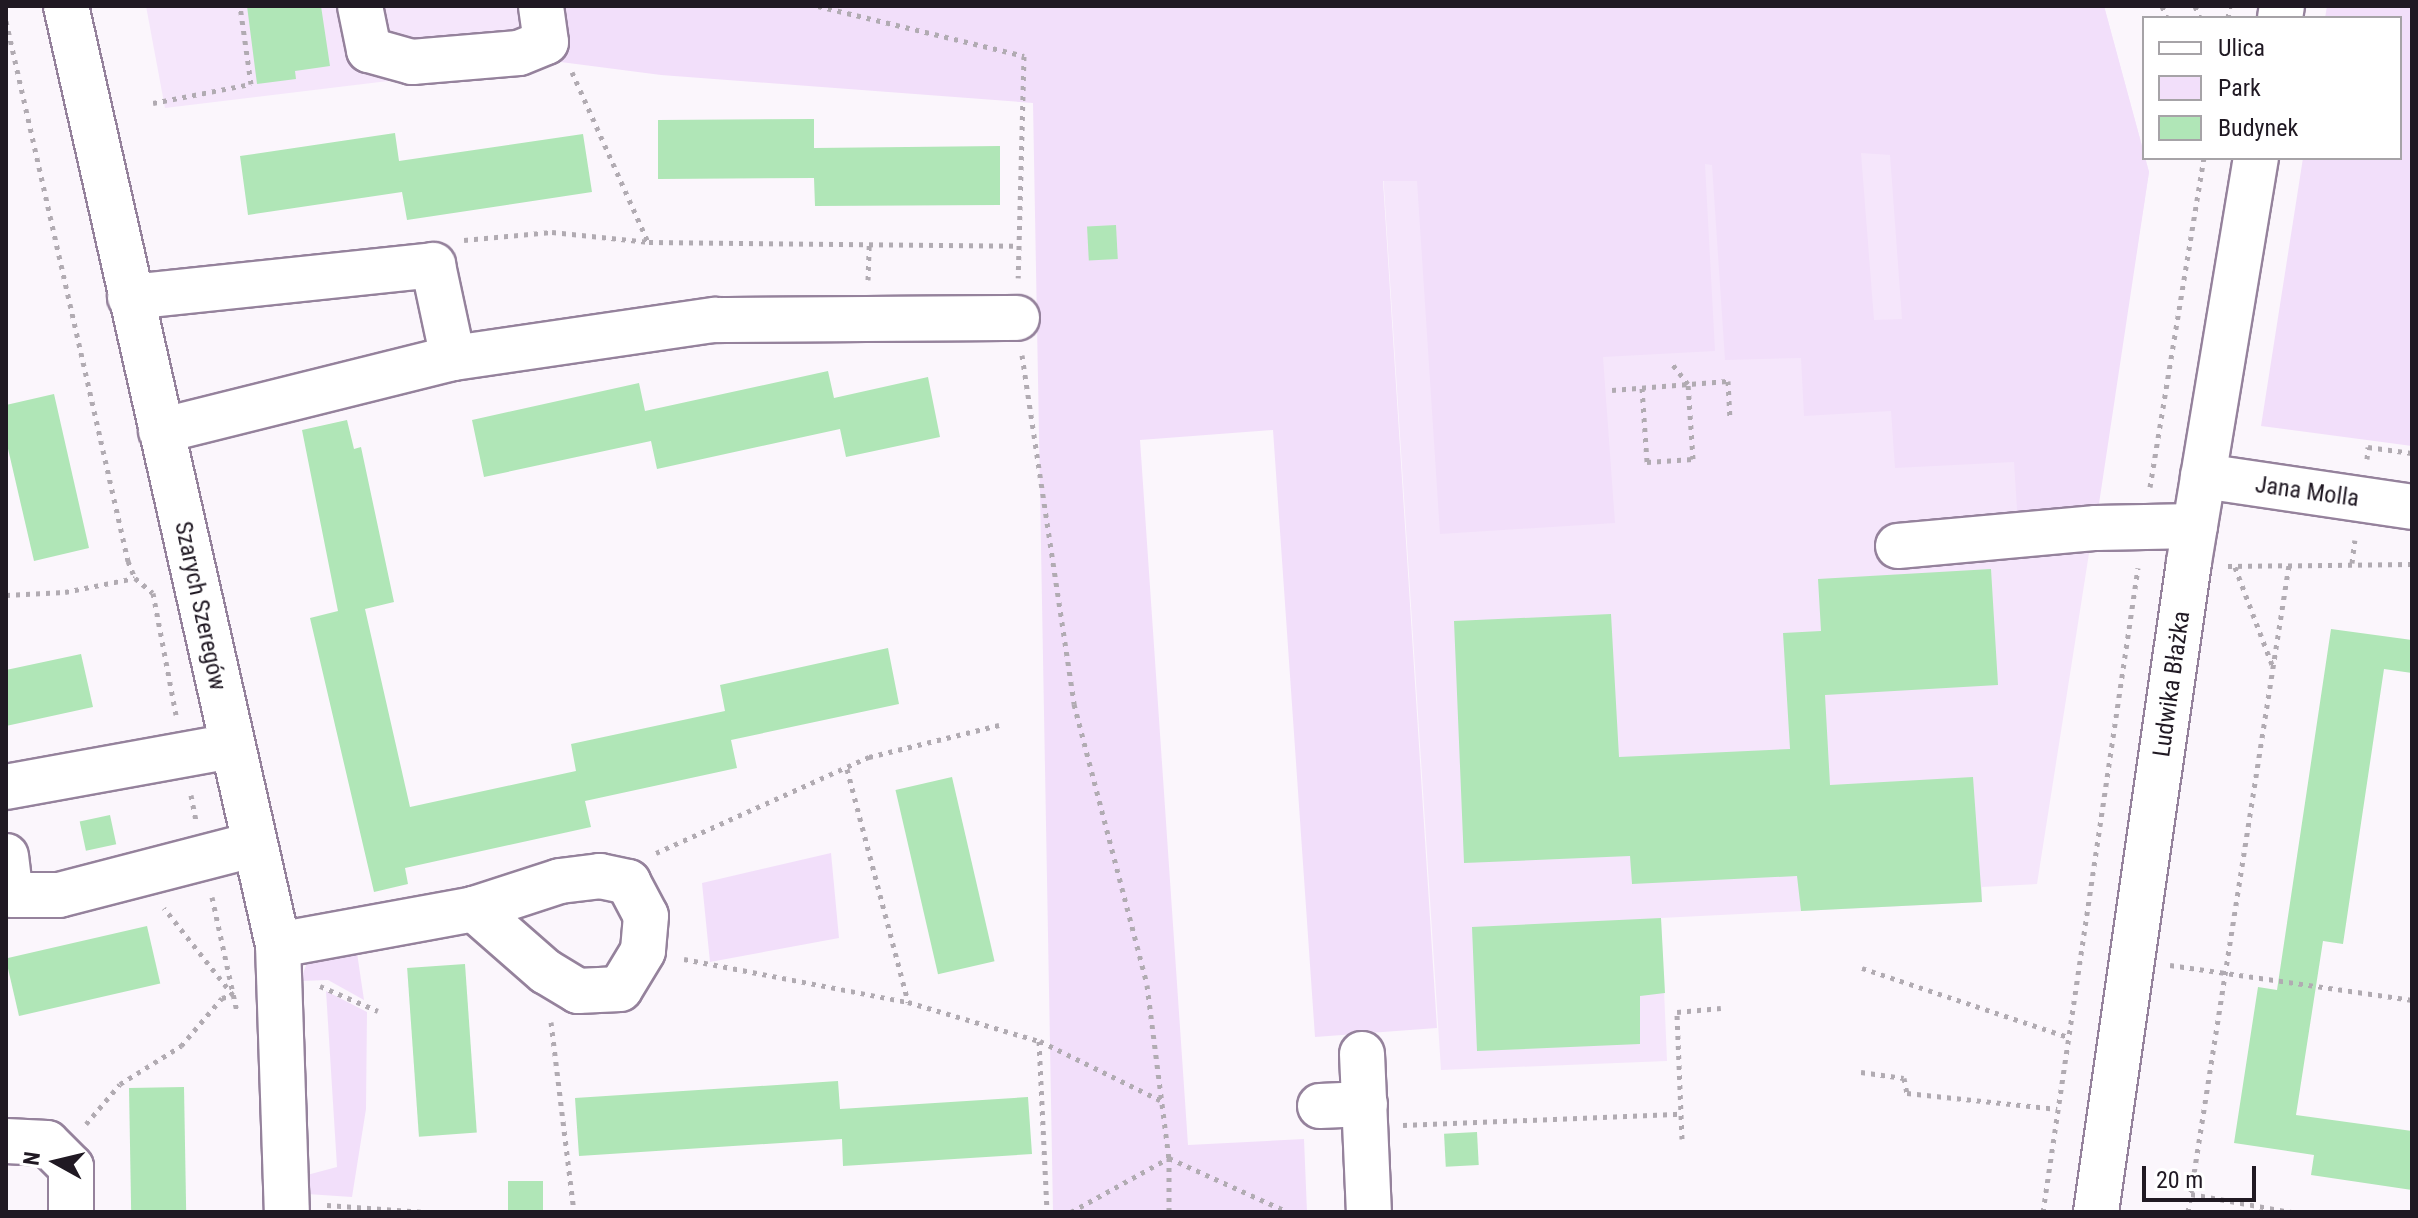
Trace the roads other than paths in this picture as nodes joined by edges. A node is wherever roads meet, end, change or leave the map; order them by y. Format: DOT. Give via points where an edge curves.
graph roads {
  1 [pos="66,6"];
  2 [pos="360,6"];
  3 [pos="544,24"];
  4 [pos="2256,160"];
  5 [pos="130,297"];
  6 [pos="1017,318"];
  7 [pos="453,358"];
  8 [pos="161,431"];
  9 [pos="2203,476"];
  10 [pos="2412,507"];
  11 [pos="2192,544"];
  12 [pos="1898,546"];
  13 [pos="231,746"];
  14 [pos="6,787"];
  15 [pos="253,845"];
  16 [pos="6,856"];
  17 [pos="474,909"];
  18 [pos="278,945"];
  19 [pos="1362,1054"];
  20 [pos="1320,1106"];
  21 [pos="1365,1115"];
  22 [pos="6,1141"];
  23 [pos="71,1212"];
  24 [pos="287,1212"];
  25 [pos="1369,1212"];
  26 [pos="2096,1212"];
  1 -- 5 [label="street, Szarych Szeregów"];
  2 -- 3 [label="street" via="369,50 412,62 519,53"];
  4 -- 9 [label="street, Ludwika Błażka"];
  5 -- 7 [label="street" via="433,265"];
  5 -- 8 [label="street, Szarych Szeregów"];
  6 -- 7 [label="street" via="715,320"];
  7 -- 8 [label="street"];
  8 -- 13 [label="street, Szarych Szeregów"];
  9 -- 10 [label="street, Jana Molla"];
  9 -- 11 [label="street, Ludwika Błażka"];
  11 -- 12 [label="street" via="2143,528"];
  11 -- 26 [label="street, Ludwika Błażka"];
  13 -- 14 [label="street"];
  13 -- 15 [label="street, Szarych Szeregów"];
  15 -- 16 [label="street" via="59,895 11,895"];
  15 -- 18 [label="street, Szarych Szeregów"];
  17 -- 17 [label="street" via="546,972 578,991 620,989 643,951 646,916 628,882 600,876 560,881"];
  17 -- 18 [label="street"];
  18 -- 24 [label="street, Szarych Szeregów"];
  19 -- 21 [label="street"];
  20 -- 21 [label="street"];
  21 -- 25 [label="street"];
  22 -- 23 [label="street" via="47,1143 71,1167"];
}
